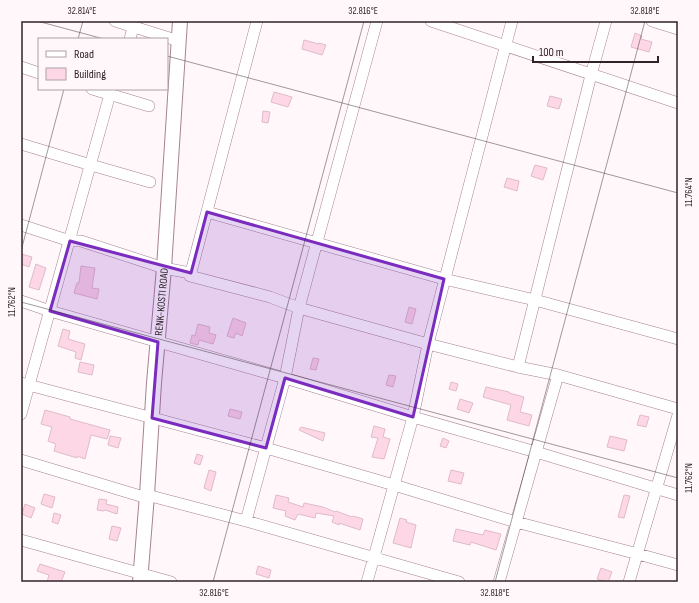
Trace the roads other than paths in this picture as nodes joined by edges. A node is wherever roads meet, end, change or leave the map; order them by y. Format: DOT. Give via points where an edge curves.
graph roads {
  1 [pos="115,21"];
  2 [pos="180,21"];
  3 [pos="257,21"];
  4 [pos="377,21"];
  5 [pos="431,21"];
  6 [pos="512,21"];
  7 [pos="606,21"];
  8 [pos="652,21"];
  9 [pos="133,27"];
  10 [pos="678,29"];
  11 [pos="130,38"];
  12 [pos="179,41"];
  13 [pos="505,46"];
  14 [pos="21,67"];
  15 [pos="38,73"];
  16 [pos="591,75"];
  17 [pos="97,90"];
  18 [pos="113,93"];
  19 [pos="678,103"];
  20 [pos="149,106"];
  21 [pos="21,144"];
  22 [pos="91,166"];
  23 [pos="150,182"];
  24 [pos="207,212"];
  25 [pos="21,225"];
  26 [pos="70,241"];
  27 [pos="317,242"];
  28 [pos="164,268"];
  29 [pos="190,276"];
  30 [pos="444,279"];
  31 [pos="535,300"];
  32 [pos="21,302"];
  33 [pos="299,308"];
  34 [pos="50,311"];
  35 [pos="678,339"];
  36 [pos="158,342"];
  37 [pos="428,344"];
  38 [pos="518,367"];
  39 [pos="558,375"];
  40 [pos="285,378"];
  41 [pos="25,384"];
  42 [pos="678,409"];
  43 [pos="21,414"];
  44 [pos="678,415"];
  45 [pos="413,417"];
  46 [pos="152,418"];
  47 [pos="266,448"];
  48 [pos="536,452"];
  49 [pos="21,460"];
  50 [pos="394,485"];
  51 [pos="657,488"];
  52 [pos="678,495"];
  53 [pos="147,496"];
  54 [pos="246,521"];
  55 [pos="516,522"];
  56 [pos="21,540"];
  57 [pos="638,554"];
  58 [pos="374,557"];
  59 [pos="678,565"];
  60 [pos="140,578"];
  61 [pos="171,582"];
  62 [pos="367,582"];
  63 [pos="459,582"];
  64 [pos="499,582"];
  65 [pos="630,582"];
  1 -- 9 [label="street"];
  2 -- 12 [label="main road, RENK-KOSTI ROAD"];
  3 -- 24 [label="street"];
  4 -- 27 [label="street"];
  5 -- 13 [label="street"];
  6 -- 13 [label="street"];
  7 -- 16 [label="street"];
  8 -- 10 [label="street"];
  9 -- 11 [label="street"];
  9 -- 12 [label="street"];
  12 -- 28 [label="main road, RENK-KOSTI ROAD"];
  13 -- 16 [label="street"];
  13 -- 30 [label="street"];
  14 -- 15 [label="street"];
  16 -- 19 [label="street"];
  16 -- 31 [label="street"];
  17 -- 18 [label="street"];
  18 -- 20 [label="street"];
  18 -- 22 [label="street"];
  21 -- 22 [label="street"];
  22 -- 23 [label="street"];
  22 -- 26 [label="street"];
  24 -- 27 [label="street"];
  24 -- 29 [label="street"];
  25 -- 26 [label="street"];
  26 -- 28 [label="street" via="81,241"];
  26 -- 34 [label="street"];
  27 -- 30 [label="street"];
  27 -- 33 [label="street"];
  28 -- 29 [label="street" via="190,273"];
  28 -- 36 [label="main road, RENK-KOSTI ROAD"];
  29 -- 33 [label="street" via="270,297"];
  30 -- 31 [label="street"];
  30 -- 37 [label="street"];
  31 -- 35 [label="street"];
  31 -- 38 [label="street"];
  32 -- 34 [label="street"];
  33 -- 37 [label="street"];
  33 -- 40 [label="street"];
  34 -- 36 [label="street"];
  34 -- 41 [label="street"];
  36 -- 40 [label="street"];
  36 -- 46 [label="main road, RENK-KOSTI ROAD"];
  37 -- 38 [label="street"];
  37 -- 45 [label="street"];
  38 -- 39 [label="street"];
  39 -- 42 [label="street"];
  39 -- 48 [label="street"];
  40 -- 45 [label="street"];
  40 -- 47 [label="street"];
  41 -- 43 [label="street"];
  41 -- 46 [label="street"];
  44 -- 51 [label="street"];
  45 -- 48 [label="street"];
  45 -- 50 [label="street"];
  46 -- 47 [label="street"];
  46 -- 53 [label="main road, RENK-KOSTI ROAD"];
  47 -- 50 [label="street"];
  47 -- 54 [label="street"];
  48 -- 51 [label="street"];
  48 -- 55 [label="street"];
  49 -- 53 [label="street"];
  50 -- 55 [label="street"];
  50 -- 58 [label="street"];
  51 -- 52 [label="street"];
  51 -- 57 [label="street"];
  53 -- 54 [label="street"];
  53 -- 60 [label="main road, RENK-KOSTI ROAD"];
  54 -- 58 [label="street"];
  55 -- 57 [label="street"];
  55 -- 64 [label="street"];
  56 -- 60 [label="street"];
  57 -- 59 [label="street"];
  57 -- 65 [label="street"];
  58 -- 62 [label="street"];
  58 -- 63 [label="street"];
  60 -- 61 [label="street"];
}
